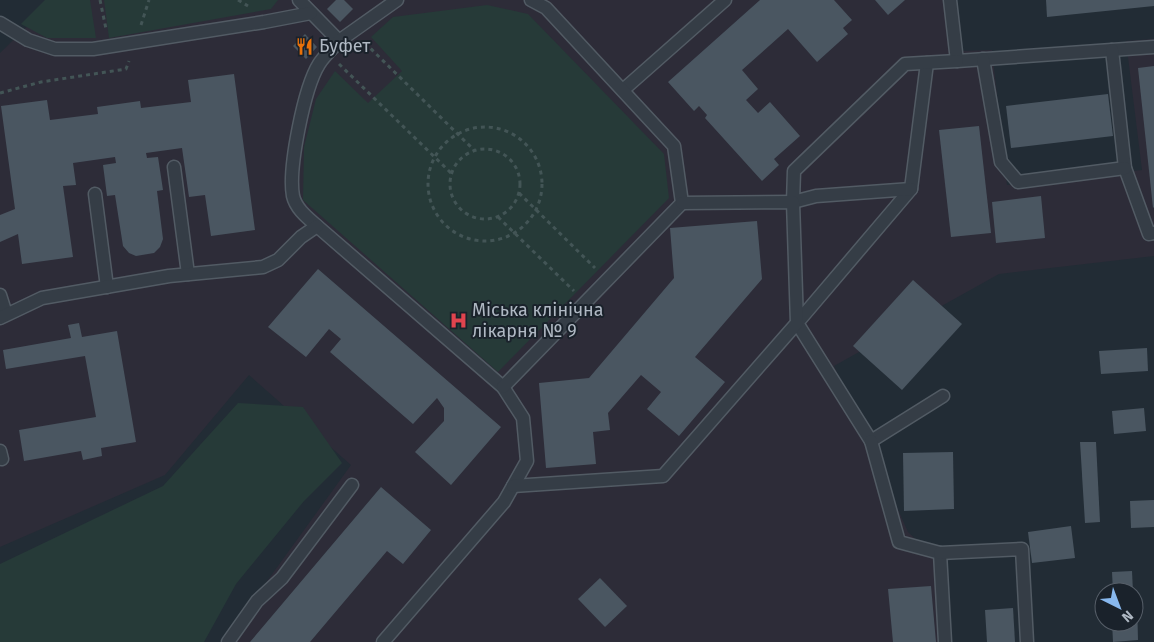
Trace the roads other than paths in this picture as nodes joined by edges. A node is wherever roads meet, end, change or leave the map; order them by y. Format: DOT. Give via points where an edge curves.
graph roads {
  1 [pos="299,0"];
  2 [pos="397,0"];
  3 [pos="530,0"];
  4 [pos="725,0"];
  5 [pos="950,0"];
  6 [pos="311,13"];
  7 [pos="0,24"];
  8 [pos="339,41"];
  9 [pos="1154,47"];
  10 [pos="1112,50"];
  11 [pos="983,59"];
  12 [pos="957,61"];
  13 [pos="927,63"];
  14 [pos="623,90"];
  15 [pos="174,167"];
  16 [pos="1125,168"];
  17 [pos="911,189"];
  18 [pos="95,194"];
  19 [pos="793,202"];
  20 [pos="682,203"];
  21 [pos="317,226"];
  22 [pos="1154,233"];
  23 [pos="188,274"];
  24 [pos="107,287"];
  25 [pos="0,295"];
  26 [pos="3,316"];
  27 [pos="797,323"];
  28 [pos="503,387"];
  29 [pos="942,396"];
  30 [pos="871,441"];
  31 [pos="352,485"];
  32 [pos="512,486"];
  33 [pos="940,553"];
  34 [pos="228,642"];
  35 [pos="383,642"];
  36 [pos="945,642"];
  37 [pos="1028,642"];
  1 -- 6 [label="lane"];
  2 -- 8 [label="lane"];
  3 -- 14 [label="lane" via="546,8"];
  4 -- 14 [label="lane"];
  5 -- 12 [label="lane"];
  6 -- 7 [label="lane" via="110,46 55,49 28,40"];
  6 -- 8 [label="lane"];
  8 -- 21 [label="lane" via="319,64 310,84 294,167 293,196 305,216"];
  9 -- 10 [label="lane"];
  10 -- 11 [label="lane"];
  10 -- 16 [label="lane"];
  11 -- 12 [label="lane"];
  11 -- 16 [label="lane" via="1001,162 1018,182"];
  12 -- 13 [label="lane"];
  13 -- 17 [label="lane"];
  13 -- 19 [label="lane" via="906,64 794,171"];
  14 -- 20 [label="lane" via="674,146"];
  15 -- 23 [label="lane"];
  16 -- 22 [label="lane" via="1149,234"];
  17 -- 19 [label="lane" via="816,196"];
  17 -- 27 [label="lane"];
  18 -- 24 [label="lane"];
  19 -- 20 [label="lane"];
  19 -- 27 [label="lane"];
  20 -- 28 [label="lane"];
  21 -- 23 [label="lane" via="278,260 263,267"];
  21 -- 28 [label="lane"];
  23 -- 24 [label="lane"];
  24 -- 26 [label="lane" via="42,298"];
  25 -- 26 [label="lane"];
  27 -- 30 [label="lane"];
  27 -- 32 [label="lane" via="663,476"];
  28 -- 32 [label="lane" via="523,418 527,461"];
  29 -- 30 [label="lane"];
  30 -- 33 [label="lane" via="899,542"];
  31 -- 34 [label="lane" via="282,578 257,601"];
  32 -- 35 [label="lane" via="504,502"];
  33 -- 36 [label="lane"];
  33 -- 37 [label="lane" via="1022,549"];
}
